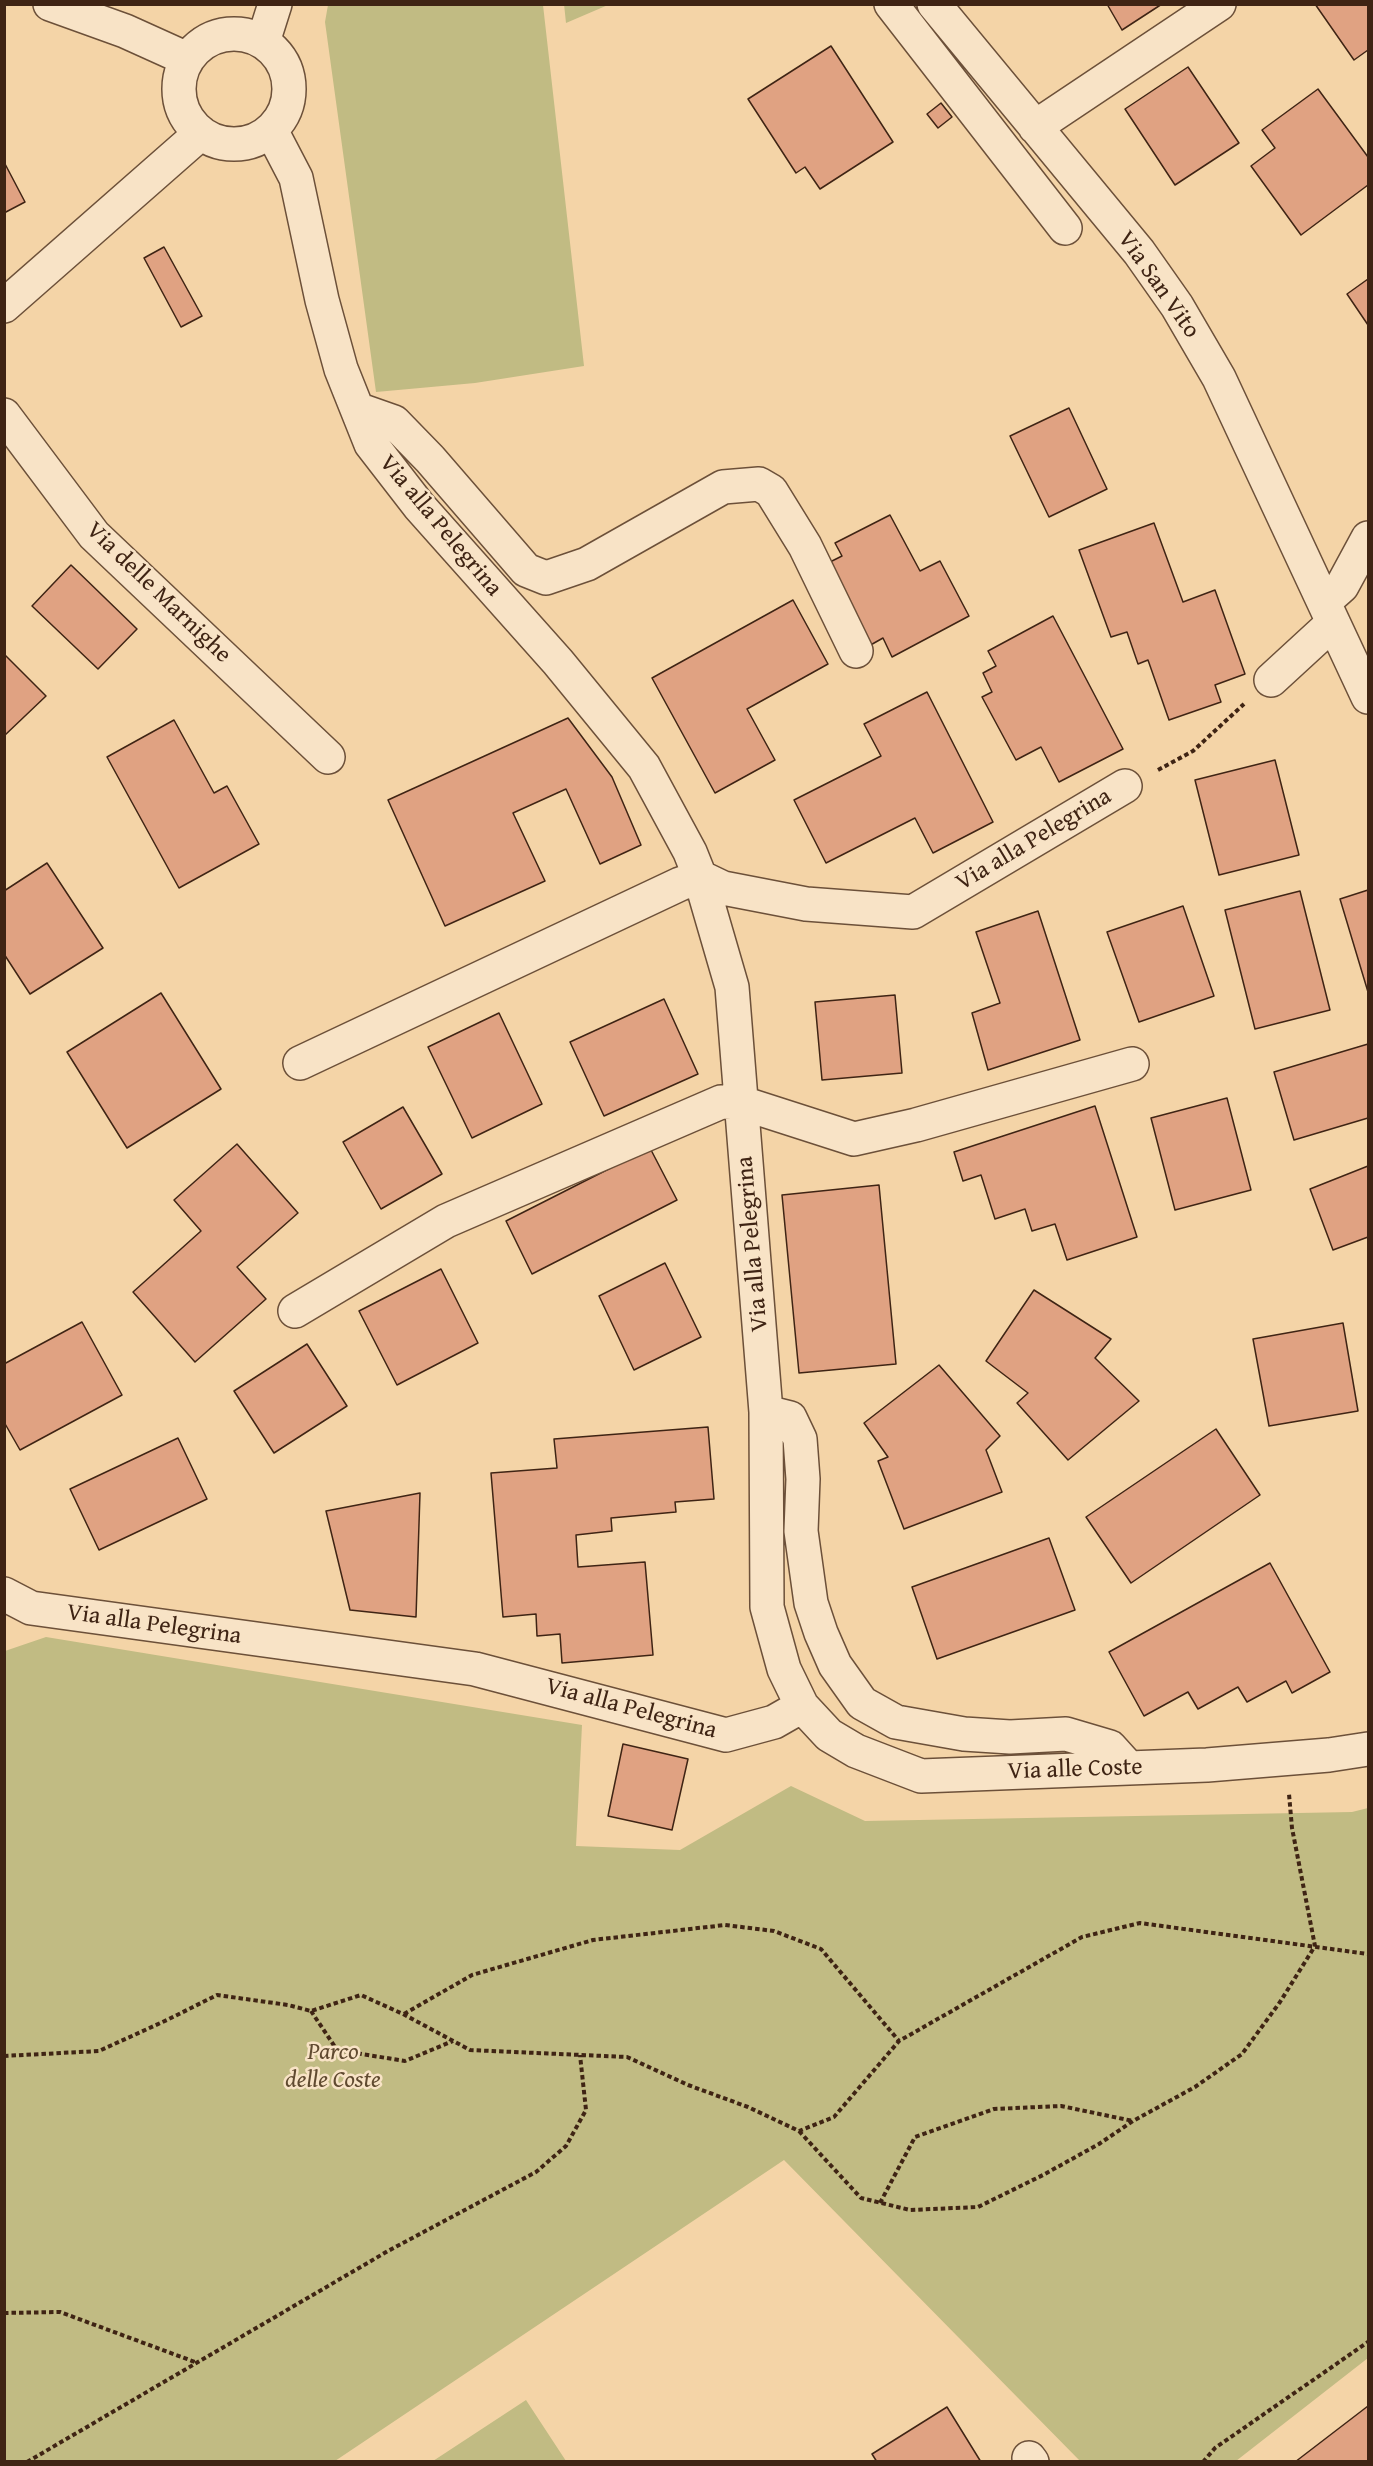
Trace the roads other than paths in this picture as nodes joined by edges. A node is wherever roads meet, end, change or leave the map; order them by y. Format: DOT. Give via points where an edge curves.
graph roads {
  1 [pos="50,4"];
  2 [pos="275,4"];
  3 [pos="891,4"];
  4 [pos="934,4"];
  5 [pos="1220,4"];
  6 [pos="263,42"];
  7 [pos="187,58"];
  8 [pos="1035,127"];
  9 [pos="271,130"];
  10 [pos="201,134"];
  11 [pos="1065,228"];
  12 [pos="4,306"];
  13 [pos="357,409"];
  14 [pos="4,415"];
  15 [pos="1368,538"];
  16 [pos="1329,612"];
  17 [pos="856,651"];
  18 [pos="1271,680"];
  19 [pos="1368,697"];
  20 [pos="328,757"];
  21 [pos="1125,786"];
  22 [pos="700,877"];
  23 [pos="300,1063"];
  24 [pos="1132,1064"];
  25 [pos="742,1103"];
  26 [pos="295,1311"];
  27 [pos="766,1412"];
  28 [pos="13,1605"];
  29 [pos="802,1706"];
  30 [pos="1368,1749"];
  31 [pos="1129,1768"];
  1 -- 7 [label="street"];
  2 -- 6 [label="street"];
  3 -- 11 [label="street"];
  4 -- 8 [label="street, Via San Vito"];
  5 -- 8 [label="street"];
  6 -- 7 [label="street" via="247,35 214,37"];
  6 -- 9 [label="street" via="276,53 289,84 288,101"];
  7 -- 10 [label="street" via="178,90 185,114"];
  8 -- 16 [label="street, Via San Vito" via="1139,252 1177,306 1220,378"];
  9 -- 10 [label="street" via="238,144 218,142"];
  9 -- 13 [label="street, Via alla Pelegrina" via="296,178 341,369"];
  10 -- 12 [label="street"];
  13 -- 17 [label="street" via="394,422 526,570 546,578 587,564 723,487 759,484 771,491 805,546"];
  13 -- 22 [label="street, Via alla Pelegrina" via="371,444 418,506 558,662 644,767"];
  14 -- 20 [label="street, Via delle Marnighe" via="94,535"];
  15 -- 16 [label="street"];
  16 -- 18 [label="street"];
  16 -- 19 [label="street, Via San Vito"];
  21 -- 22 [label="street, Via alla Pelegrina" via="913,912 806,904 723,888"];
  22 -- 23 [label="street"];
  22 -- 25 [label="street, Via alla Pelegrina" via="732,987"];
  24 -- 25 [label="street" via="916,1125 854,1138"];
  25 -- 26 [label="street" via="721,1102 446,1221"];
  25 -- 27 [label="street, Via alla Pelegrina"];
  27 -- 29 [label="street, Via alla Pelegrina" via="767,1607 784,1669"];
  27 -- 31 [label="street" via="790,1418 800,1439 801,1531 811,1603 836,1665 862,1703 896,1722 964,1734 1066,1734 1110,1747"];
  28 -- 29 [label="street, Via alla Pelegrina" via="475,1669 726,1735 774,1722"];
  29 -- 31 [label="street, Via alle Coste" via="829,1735 856,1751 921,1776"];
  30 -- 31 [label="street, Via alle Coste" via="1218,1764"];
}
